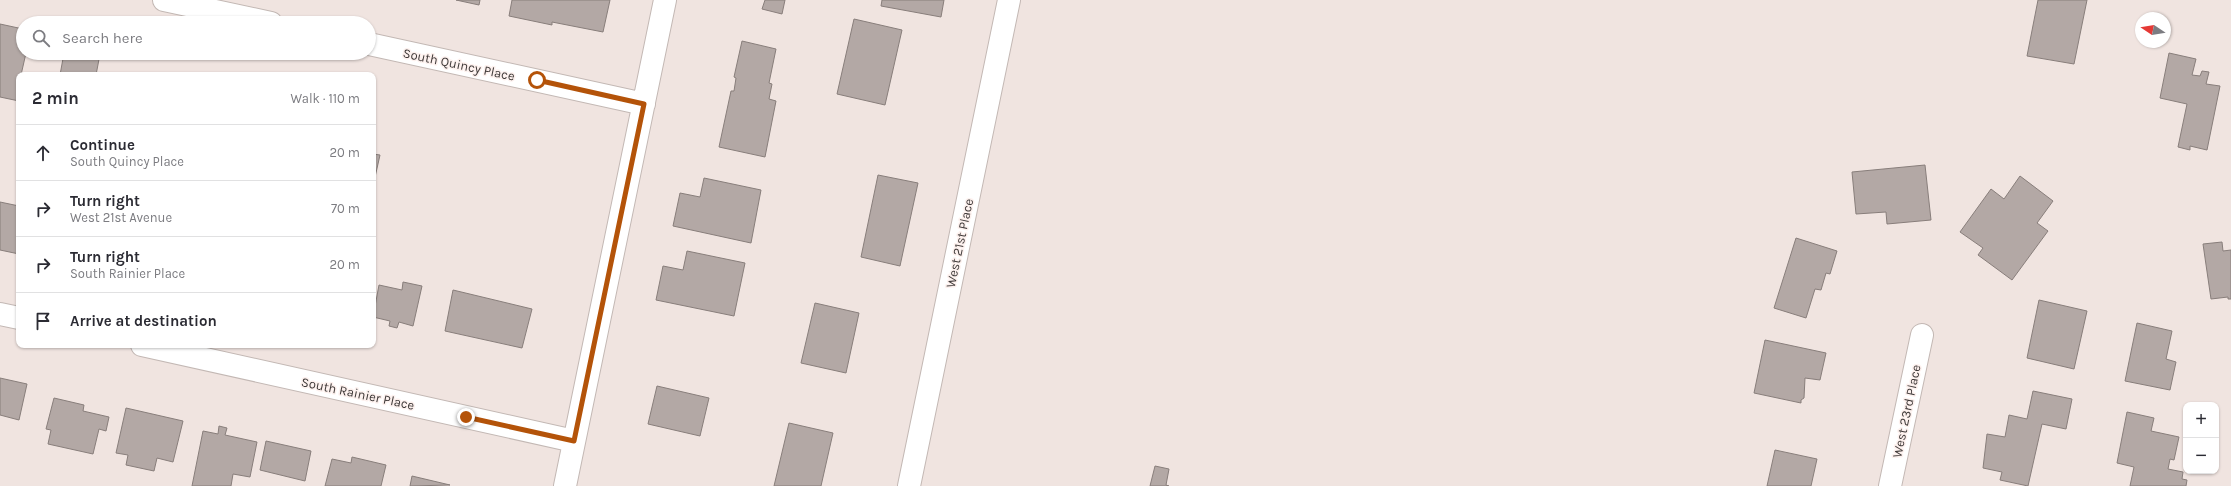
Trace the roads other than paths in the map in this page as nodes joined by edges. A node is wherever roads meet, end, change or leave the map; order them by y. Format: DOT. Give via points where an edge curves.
graph roads {
  1 [pos="164,0"];
  2 [pos="665,0"];
  3 [pos="1009,0"];
  4 [pos="238,16"];
  5 [pos="376,46"];
  6 [pos="644,104"];
  7 [pos="0,314"];
  8 [pos="16,317"];
  9 [pos="1922,335"];
  10 [pos="156,348"];
  11 [pos="574,441"];
  12 [pos="565,486"];
  13 [pos="909,486"];
  14 [pos="1890,486"];
  1 -- 4 [label="street"];
  2 -- 6 [label="street"];
  3 -- 13 [label="street, West 21st Place"];
  5 -- 6 [label="street, South Quincy Place"];
  6 -- 11 [label="street"];
  7 -- 8 [label="street"];
  9 -- 14 [label="street, West 23rd Place"];
  10 -- 11 [label="street, South Rainier Place"];
  11 -- 12 [label="street"];
}
